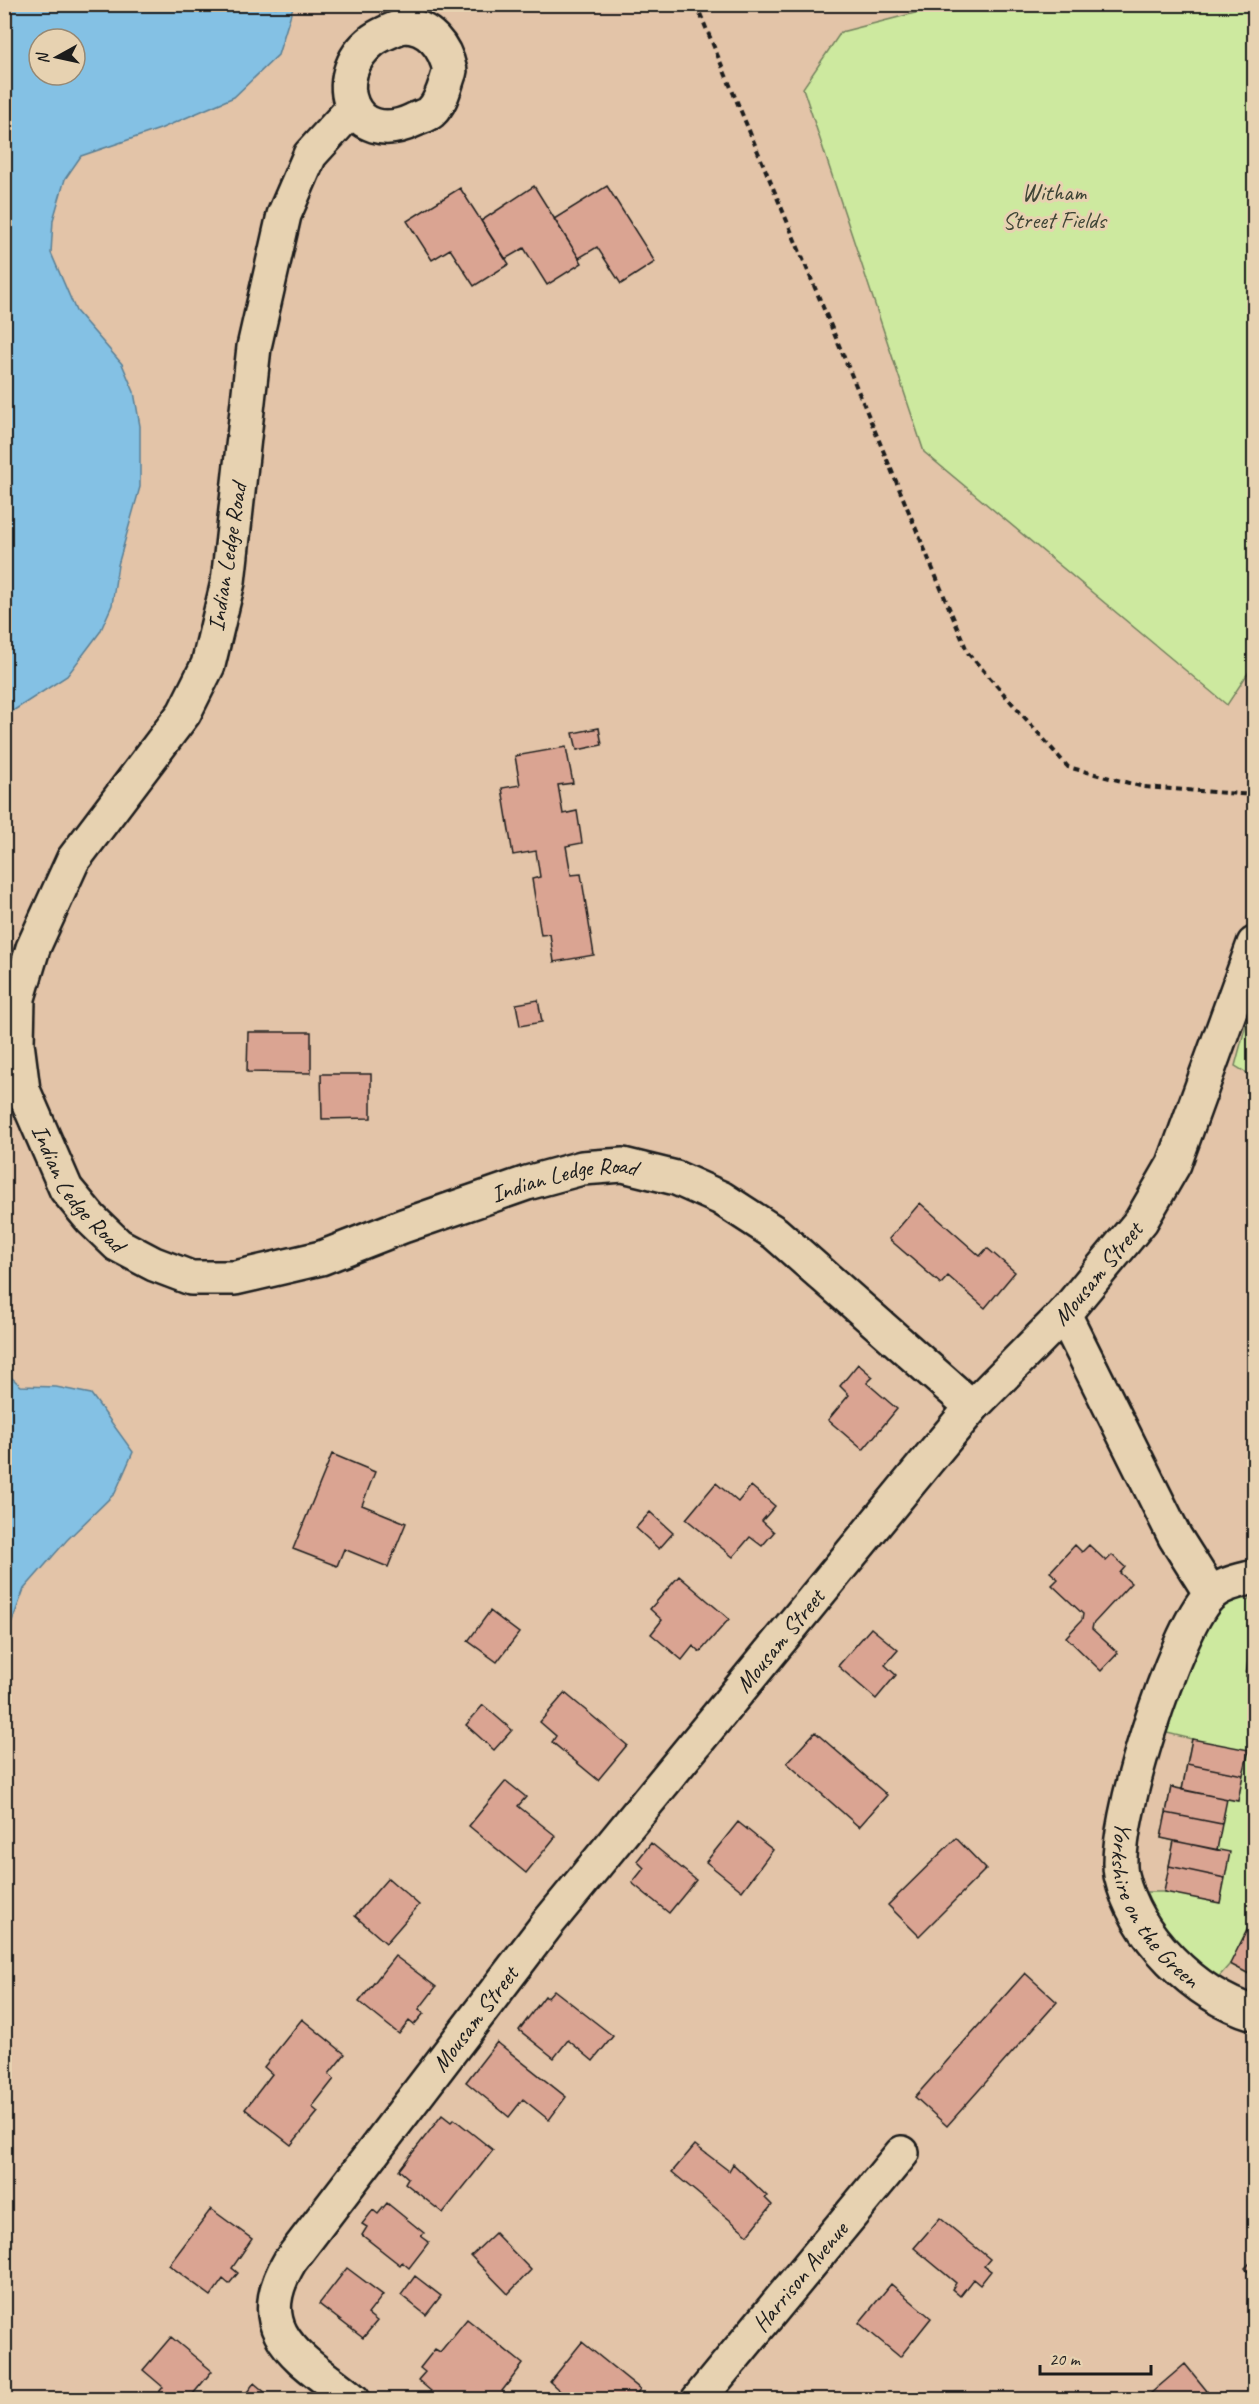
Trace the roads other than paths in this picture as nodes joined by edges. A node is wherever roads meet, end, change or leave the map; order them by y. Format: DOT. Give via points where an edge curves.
graph roads {
  1 [pos="352,109"];
  2 [pos="1253,957"];
  3 [pos="1064,1314"];
  4 [pos="972,1407"];
  5 [pos="1254,1577"];
  6 [pos="1210,1594"];
  7 [pos="1254,2013"];
  8 [pos="902,2153"];
  9 [pos="353,2400"];
  10 [pos="698,2400"];
  1 -- 4 [label="street, Indian Ledge Road" via="310,155 284,215 254,347 228,582 208,665 184,713 73,860 33,948 18,998 16,1043 22,1090 66,1189 118,1245 154,1264 191,1278 235,1278 321,1258 527,1184 582,1168 623,1165 676,1178 721,1198 774,1233"];
  2 -- 3 [label="street, Mousam Street" via="1174,1164 1141,1221"];
  3 -- 4 [label="street, Mousam Street"];
  3 -- 6 [label="street" via="1174,1537"];
  4 -- 9 [label="street, Mousam Street" via="537,1937 290,2261 273,2299 274,2320 289,2347"];
  5 -- 6 [label="street" via="1232,1582"];
  6 -- 7 [label="street, Yorkshire on the Green" via="1199,1608 1149,1721 1125,1822 1120,1872 1130,1904 1153,1941 1204,1987"];
  8 -- 10 [label="street, Harrison Avenue"];
}
